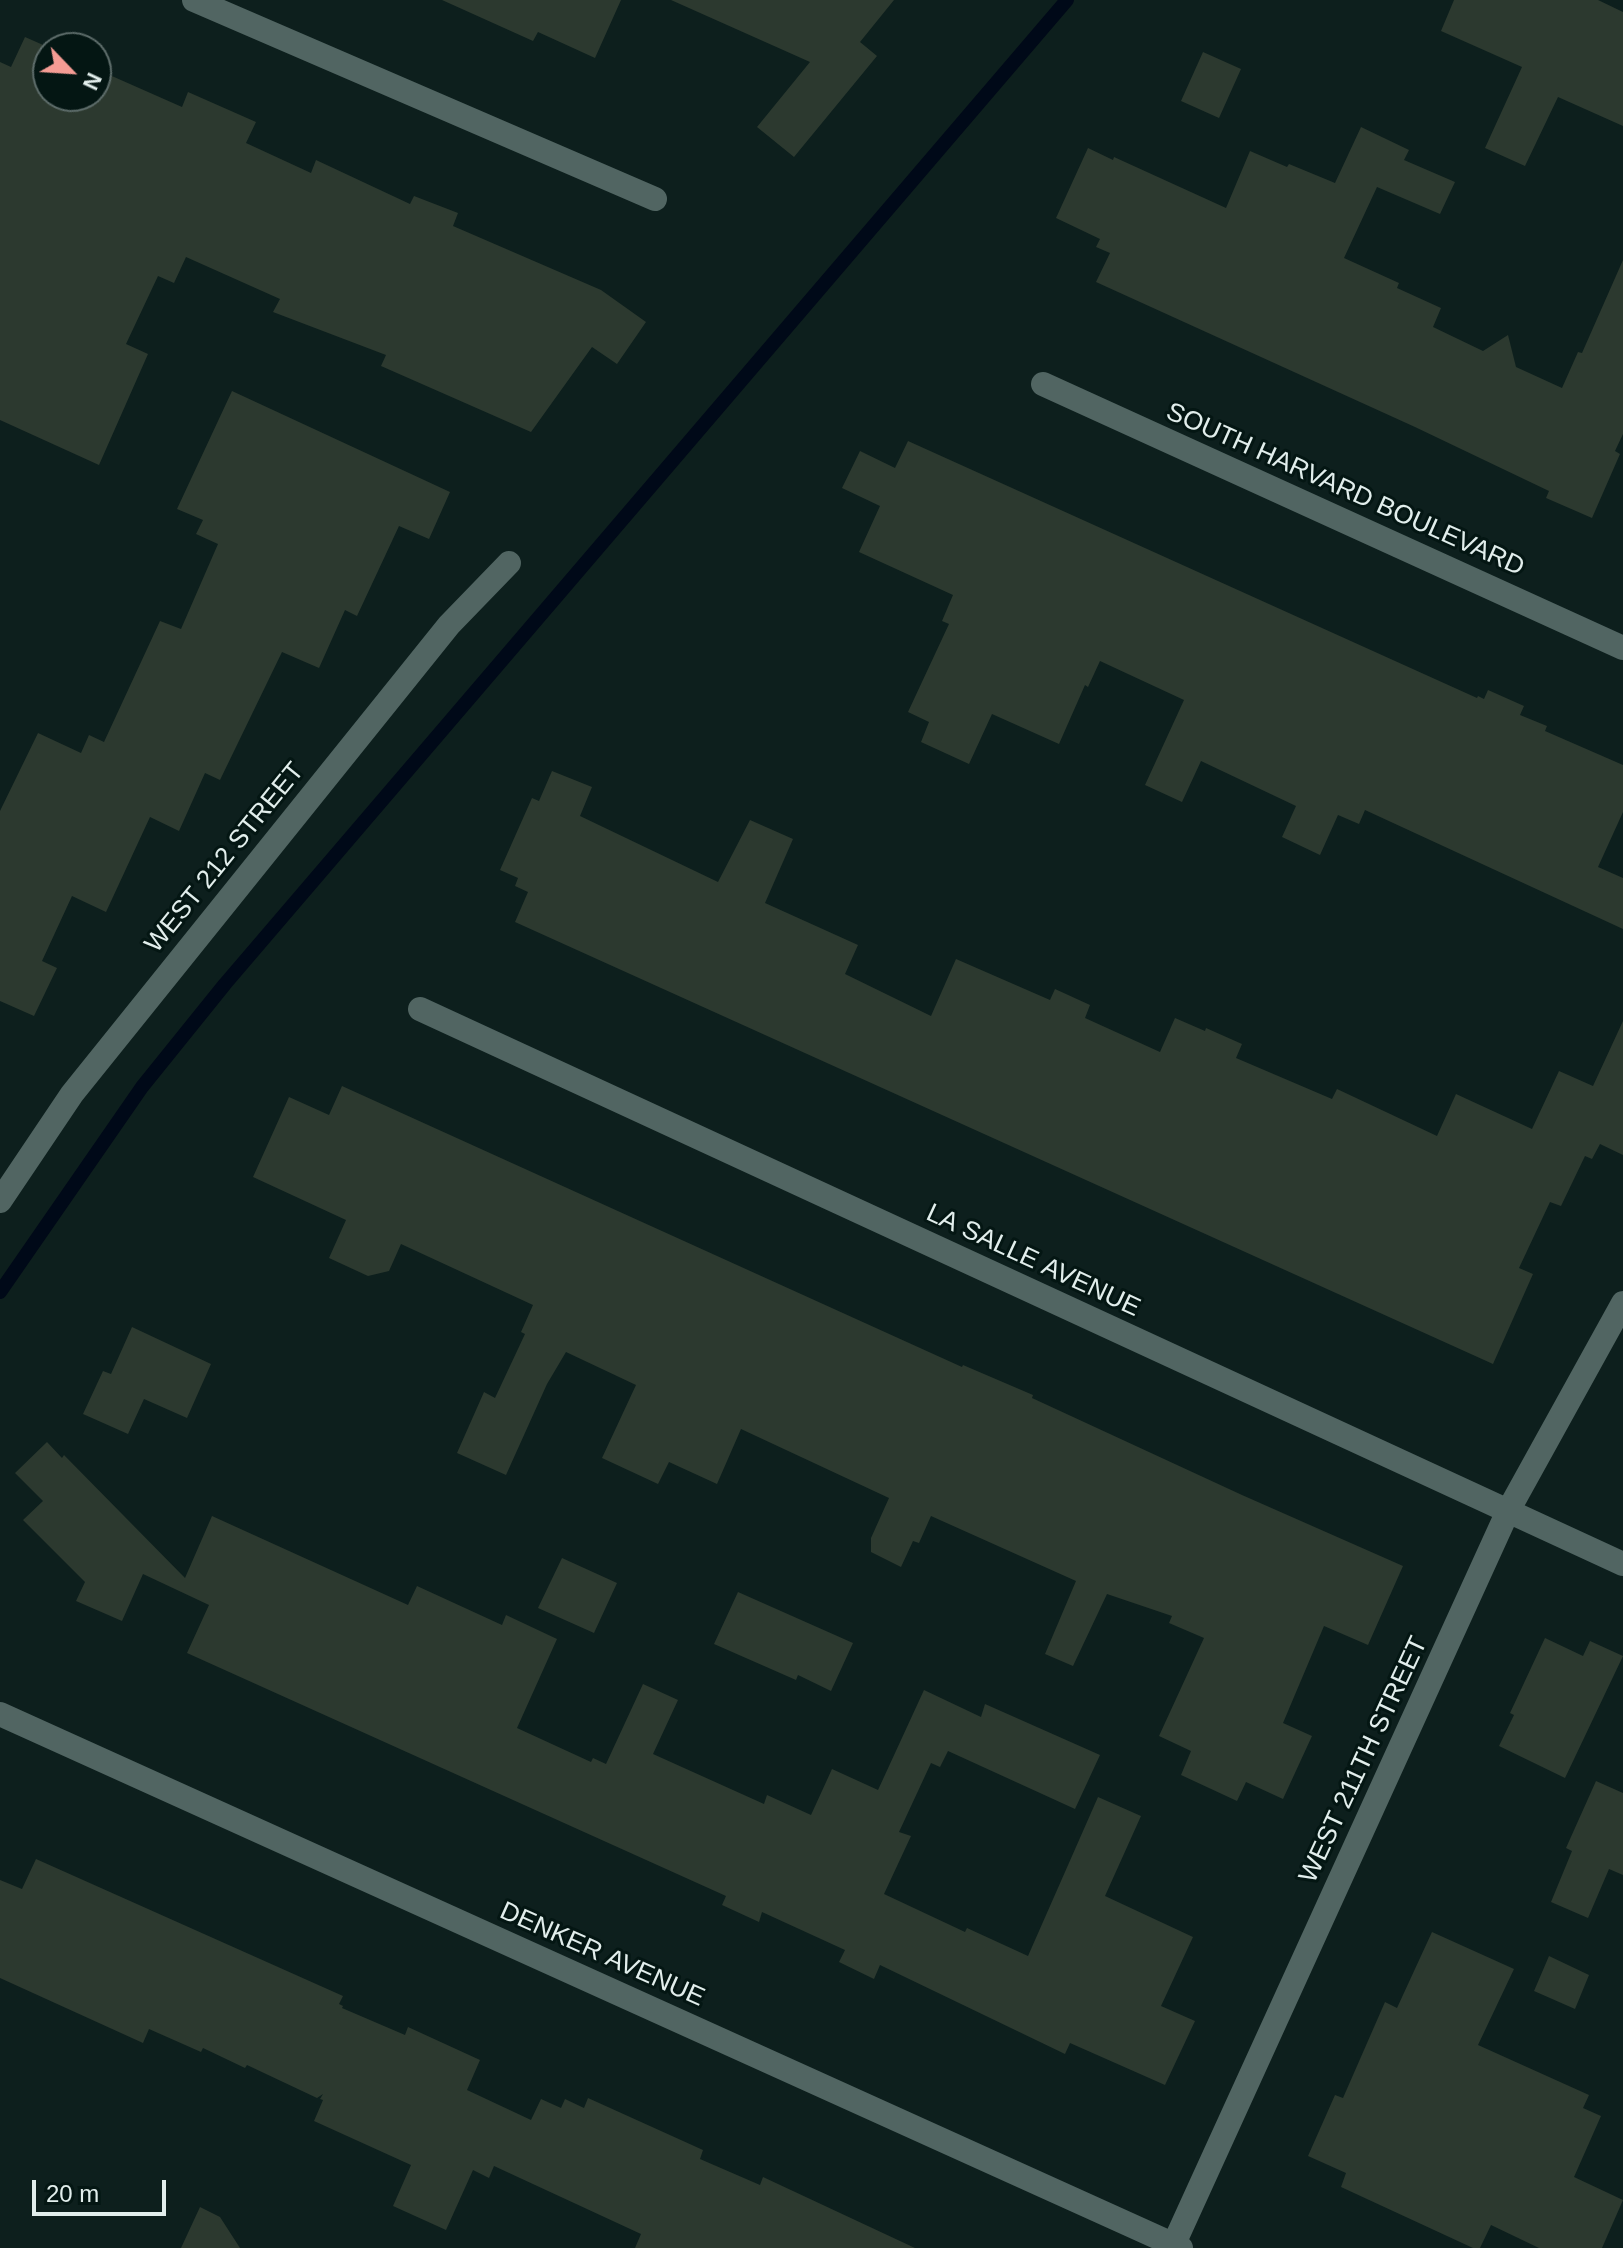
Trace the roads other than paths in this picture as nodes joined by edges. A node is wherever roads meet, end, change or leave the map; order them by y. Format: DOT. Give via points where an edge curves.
graph roads {
  1 [pos="194,0"];
  2 [pos="655,199"];
  3 [pos="1043,384"];
  4 [pos="509,563"];
  5 [pos="1623,648"];
  6 [pos="420,1009"];
  7 [pos="0,1201"];
  8 [pos="1623,1303"];
  9 [pos="1508,1511"];
  10 [pos="1623,1564"];
  11 [pos="0,1714"];
  12 [pos="1176,2247"];
  1 -- 2 [label="street"];
  3 -- 5 [label="street, SOUTH HARVARD BOULEVARD"];
  4 -- 7 [label="street, WEST 212 STREET" via="449,625 81,1082"];
  6 -- 9 [label="street, LA SALLE AVENUE"];
  8 -- 9 [label="street, WEST 211TH STREET"];
  9 -- 10 [label="street, LA SALLE AVENUE"];
  9 -- 12 [label="street, WEST 211TH STREET"];
  11 -- 12 [label="street, DENKER AVENUE"];
}
